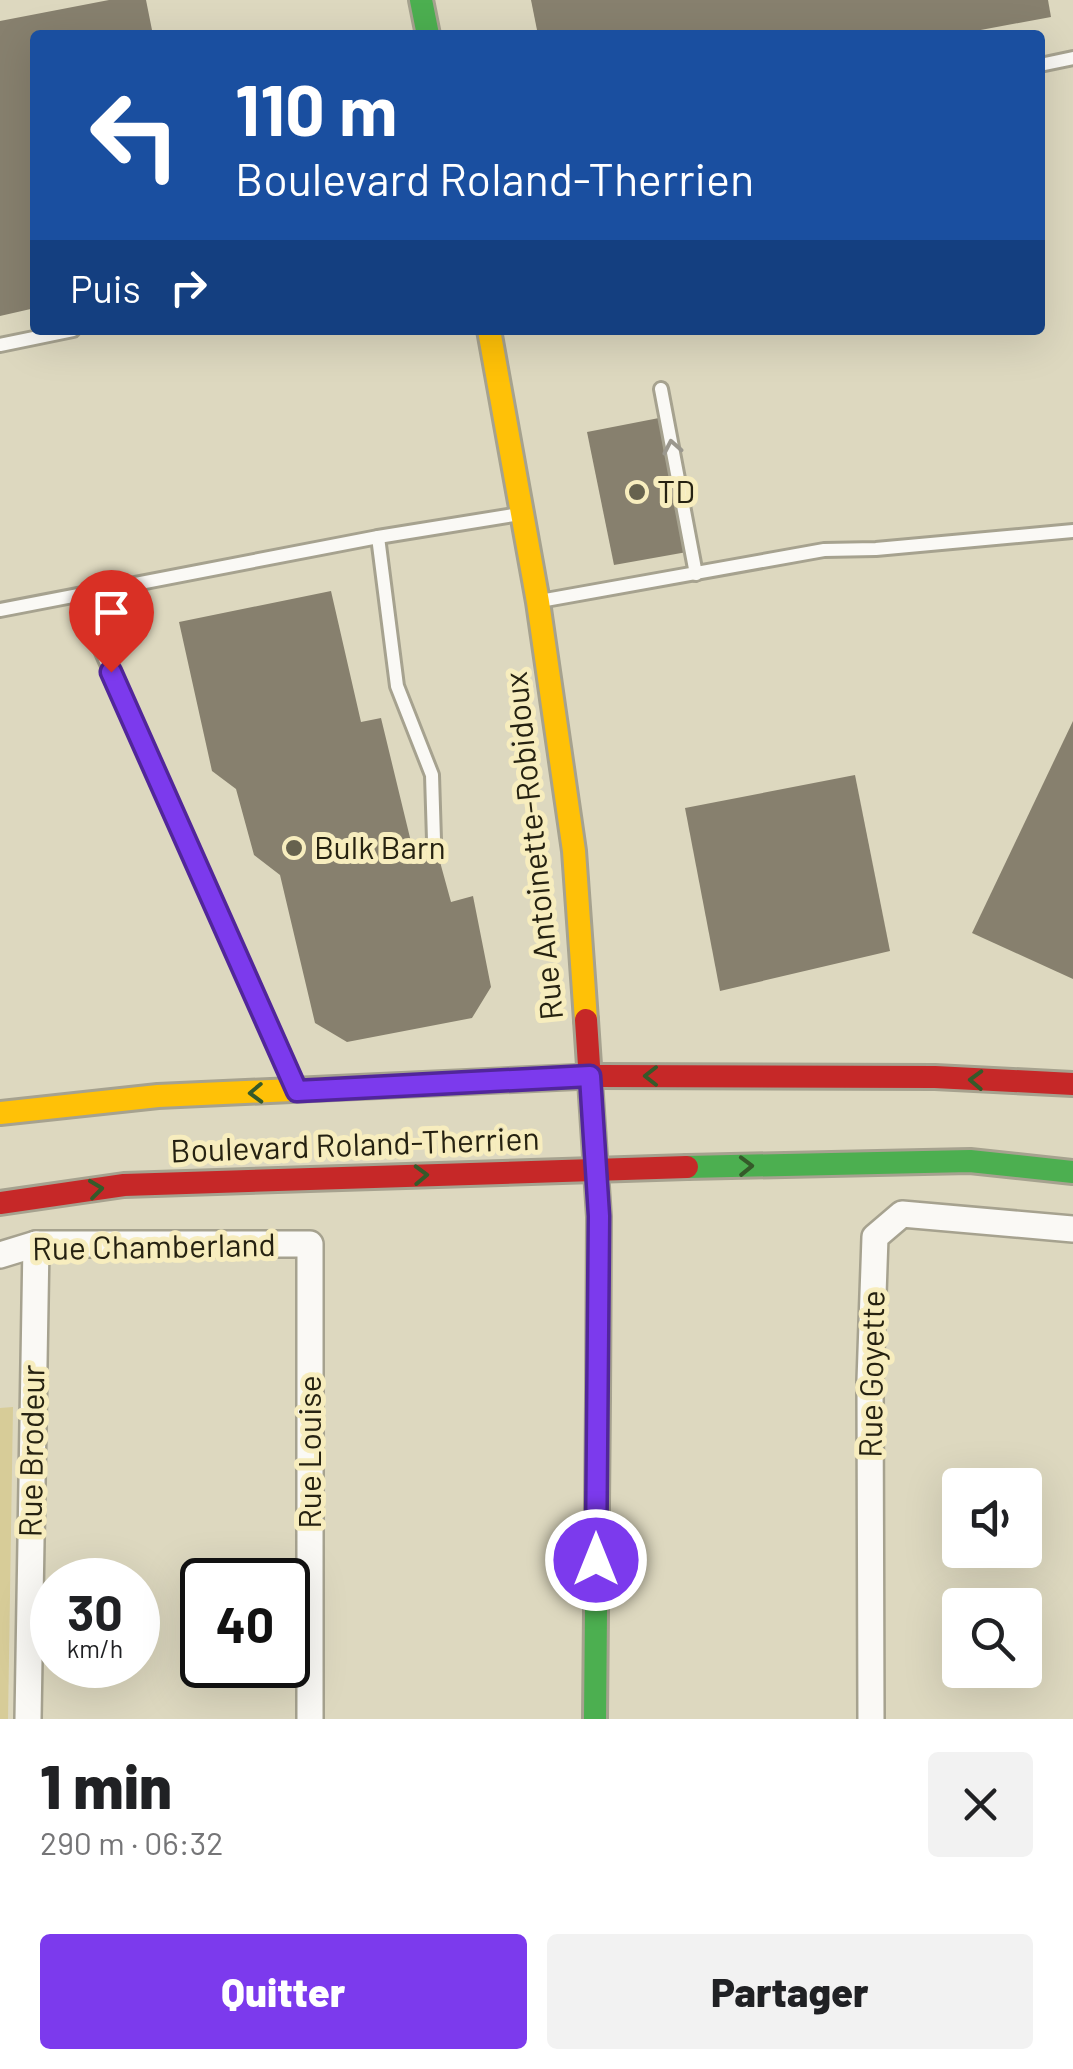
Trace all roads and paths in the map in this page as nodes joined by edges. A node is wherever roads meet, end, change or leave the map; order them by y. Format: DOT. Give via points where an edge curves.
graph roads {
  1 [pos="421,0"];
  2 [pos="427,30"];
  3 [pos="1073,58"];
  4 [pos="1045,65"];
  5 [pos="49,335"];
  6 [pos="490,335"];
  7 [pos="0,345"];
  8 [pos="661,389"];
  9 [pos="522,514"];
  10 [pos="1073,532"];
  11 [pos="378,538"];
  12 [pos="696,574"];
  13 [pos="77,596"];
  14 [pos="538,602"];
  15 [pos="0,610"];
  16 [pos="434,840"];
  17 [pos="590,1076"];
  18 [pos="1073,1084"];
  19 [pos="297,1091"];
  20 [pos="0,1113"];
  21 [pos="597,1169"];
  22 [pos="1073,1172"];
  23 [pos="0,1203"];
  24 [pos="1073,1229"];
  25 [pos="36,1244"];
  26 [pos="310,1244"];
  27 [pos="0,1255"];
  28 [pos="28,1719"];
  29 [pos="310,1719"];
  30 [pos="595,1719"];
  31 [pos="871,1719"];
  1 -- 2 [label="main road"];
  3 -- 4 [label="lane"];
  5 -- 7 [label="lane"];
  6 -- 9 [label="main road, Rue Antoinette-Robidoux"];
  12 -- 8 [label="lane, one-way"];
  9 -- 11 [label="lane"];
  9 -- 14 [label="main road, Rue Antoinette-Robidoux"];
  10 -- 12 [label="lane" via="824,550"];
  11 -- 13 [label="lane"];
  11 -- 16 [label="lane" via="396,686 432,775"];
  12 -- 14 [label="lane"];
  13 -- 15 [label="lane"];
  13 -- 19 [label="lane"];
  14 -- 17 [label="main road, Rue Antoinette-Robidoux" via="574,851"];
  18 -- 17 [label="main road, Boulevard Roland-Therrien, one-way"];
  17 -- 19 [label="main road, Boulevard Roland-Therrien"];
  17 -- 21 [label="main road, Rue Antoinette-Robidoux"];
  19 -- 20 [label="main road, Boulevard Roland-Therrien, one-way" via="158,1096"];
  21 -- 22 [label="main road, Boulevard Roland-Therrien, one-way" via="970,1161"];
  23 -- 21 [label="main road, Boulevard Roland-Therrien, one-way" via="124,1186"];
  21 -- 30 [label="main road, Rue Antoinette-Robidoux"];
  24 -- 31 [label="street, Rue Goyette" via="902,1214 875,1237"];
  25 -- 26 [label="street, Rue Chamberland"];
  25 -- 27 [label="street, Rue Chamberland"];
  25 -- 28 [label="street, Rue Brodeur"];
  26 -- 29 [label="street, Rue Louise"];
}
